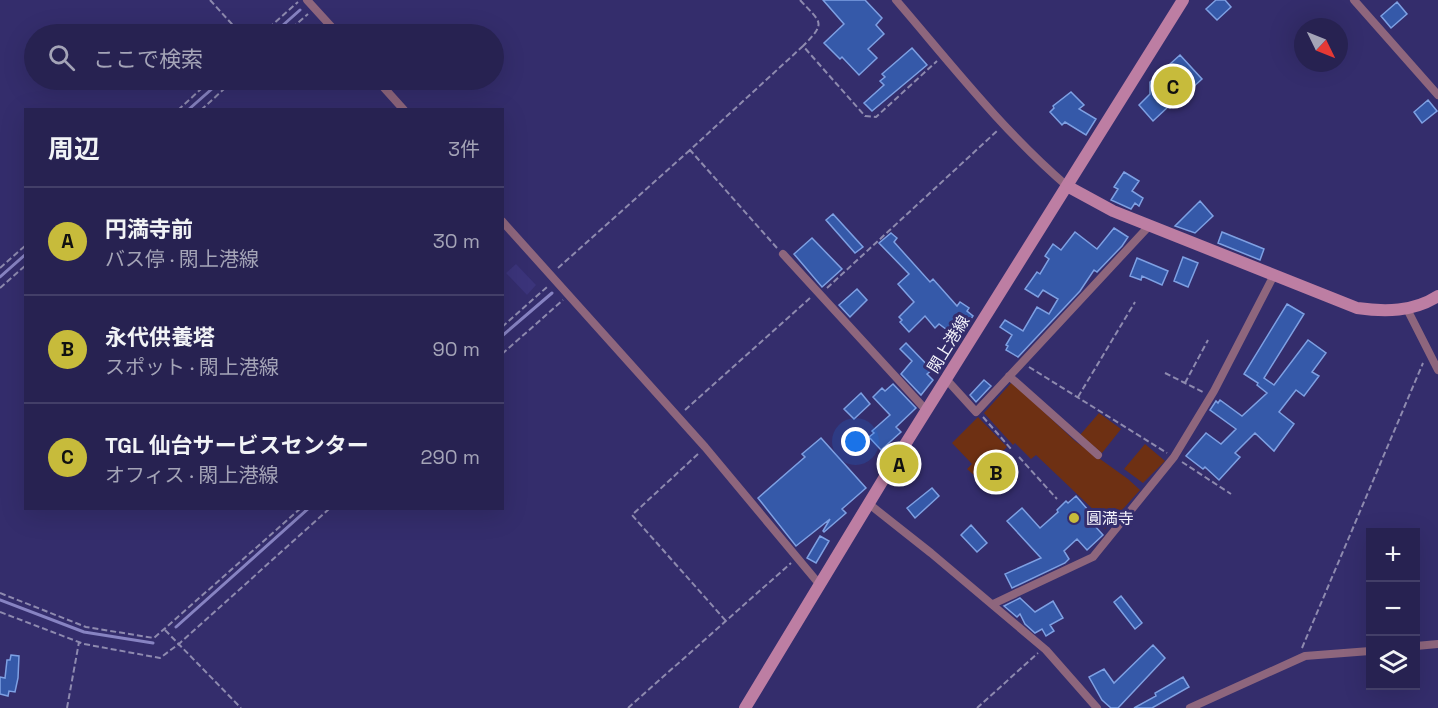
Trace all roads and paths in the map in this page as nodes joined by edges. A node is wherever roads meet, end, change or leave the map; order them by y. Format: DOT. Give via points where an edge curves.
graph roads {
  1 [pos="210,0"];
  2 [pos="300,0"];
  3 [pos="307,0"];
  4 [pos="800,0"];
  5 [pos="896,0"];
  6 [pos="1183,0"];
  7 [pos="1354,0"];
  8 [pos="314,8"];
  9 [pos="232,24"];
  10 [pos="273,24"];
  11 [pos="296,24"];
  12 [pos="329,24"];
  13 [pos="803,46"];
  14 [pos="944,56"];
  15 [pos="200,90"];
  16 [pos="223,90"];
  17 [pos="387,90"];
  18 [pos="1438,95"];
  19 [pos="180,108"];
  20 [pos="203,108"];
  21 [pos="402,108"];
  22 [pos="1003,125"];
  23 [pos="690,150"];
  24 [pos="1067,186"];
  25 [pos="504,223"];
  26 [pos="1150,225"];
  27 [pos="24,247"];
  28 [pos="783,254"];
  29 [pos="24,267"];
  30 [pos="0,268"];
  31 [pos="1274,275"];
  32 [pos="552,278"];
  33 [pos="0,288"];
  34 [pos="818,293"];
  35 [pos="568,296"];
  36 [pos="1438,296"];
  37 [pos="1135,302"];
  38 [pos="1407,309"];
  39 [pos="504,325"];
  40 [pos="1208,340"];
  41 [pos="504,352"];
  42 [pos="1428,352"];
  43 [pos="1022,363"];
  44 [pos="1438,370"];
  45 [pos="1165,373"];
  46 [pos="1009,376"];
  47 [pos="946,379"];
  48 [pos="1185,383"];
  49 [pos="1211,396"];
  50 [pos="1077,397"];
  51 [pos="926,410"];
  52 [pos="977,410"];
  53 [pos="677,416"];
  54 [pos="705,447"];
  55 [pos="1012,450"];
  56 [pos="1098,455"];
  57 [pos="1019,457"];
  58 [pos="1174,457"];
  59 [pos="1231,494"];
  60 [pos="1057,499"];
  61 [pos="869,504"];
  62 [pos="298,510"];
  63 [pos="328,510"];
  64 [pos="798,558"];
  65 [pos="820,585"];
  66 [pos="0,593"];
  67 [pos="993,604"];
  68 [pos="0,612"];
  69 [pos="726,621"];
  70 [pos="165,630"];
  71 [pos="79,642"];
  72 [pos="180,643"];
  73 [pos="1438,644"];
  74 [pos="1420,646"];
  75 [pos="1046,650"];
  76 [pos="1366,651"];
  77 [pos="1305,656"];
  78 [pos="67,708"];
  79 [pos="240,708"];
  80 [pos="628,708"];
  81 [pos="745,708"];
  82 [pos="976,708"];
  83 [pos="1097,708"];
  84 [pos="1190,708"];
  1 -- 9 [label="path"];
  2 -- 10 [label="path"];
  3 -- 8 [label="street"];
  4 -- 13 [label="path" via="820,26"];
  5 -- 14 [label="street"];
  6 -- 24 [label="main road, 閖上港線"];
  7 -- 18 [label="street"];
  8 -- 11 [label="path"];
  8 -- 12 [label="street"];
  13 -- 14 [label="path" via="871,118"];
  13 -- 23 [label="path"];
  14 -- 22 [label="street"];
  15 -- 19 [label="path"];
  16 -- 20 [label="path"];
  17 -- 21 [label="street"];
  22 -- 24 [label="street"];
  22 -- 34 [label="path"];
  23 -- 28 [label="path"];
  23 -- 32 [label="path"];
  24 -- 26 [label="main road" via="1113,211"];
  24 -- 47 [label="main road, 閖上港線"];
  25 -- 32 [label="street"];
  26 -- 31 [label="main road"];
  26 -- 43 [label="street"];
  27 -- 30 [label="path"];
  28 -- 34 [label="street"];
  29 -- 33 [label="path"];
  31 -- 38 [label="main road" via="1357,308"];
  31 -- 49 [label="street"];
  32 -- 35 [label="street"];
  32 -- 39 [label="path"];
  34 -- 51 [label="street"];
  34 -- 53 [label="path"];
  35 -- 41 [label="path"];
  35 -- 53 [label="street"];
  36 -- 38 [label="main road"];
  37 -- 50 [label="path"];
  38 -- 42 [label="street"];
  40 -- 48 [label="path"];
  42 -- 44 [label="street"];
  42 -- 77 [label="path" via="1301,650"];
  43 -- 46 [label="street"];
  43 -- 50 [label="path"];
  45 -- 48 [label="path"];
  46 -- 52 [label="street"];
  46 -- 56 [label="street"];
  47 -- 51 [label="main road, 閖上港線"];
  47 -- 52 [label="street"];
  48 -- 49 [label="path"];
  49 -- 58 [label="street"];
  50 -- 58 [label="path"];
  51 -- 61 [label="main road, 閖上港線"];
  52 -- 55 [label="path"];
  53 -- 54 [label="street"];
  54 -- 64 [label="street"];
  54 -- 69 [label="path" via="632,515"];
  57 -- 60 [label="path"];
  58 -- 59 [label="path"];
  58 -- 67 [label="street" via="1093,557"];
  61 -- 65 [label="main road, 閖上港線"];
  61 -- 67 [label="street"];
  62 -- 70 [label="path"];
  63 -- 72 [label="path"];
  64 -- 65 [label="street"];
  64 -- 69 [label="path"];
  65 -- 81 [label="main road, 閖上港線"];
  66 -- 70 [label="path" via="86,627 154,638"];
  67 -- 75 [label="street"];
  68 -- 71 [label="path"];
  69 -- 80 [label="path"];
  70 -- 72 [label="path"];
  71 -- 72 [label="path" via="160,658"];
  71 -- 78 [label="path"];
  72 -- 79 [label="path"];
  73 -- 74 [label="street"];
  75 -- 82 [label="path"];
  75 -- 83 [label="street"];
  76 -- 77 [label="street"];
  77 -- 84 [label="street"];
}
